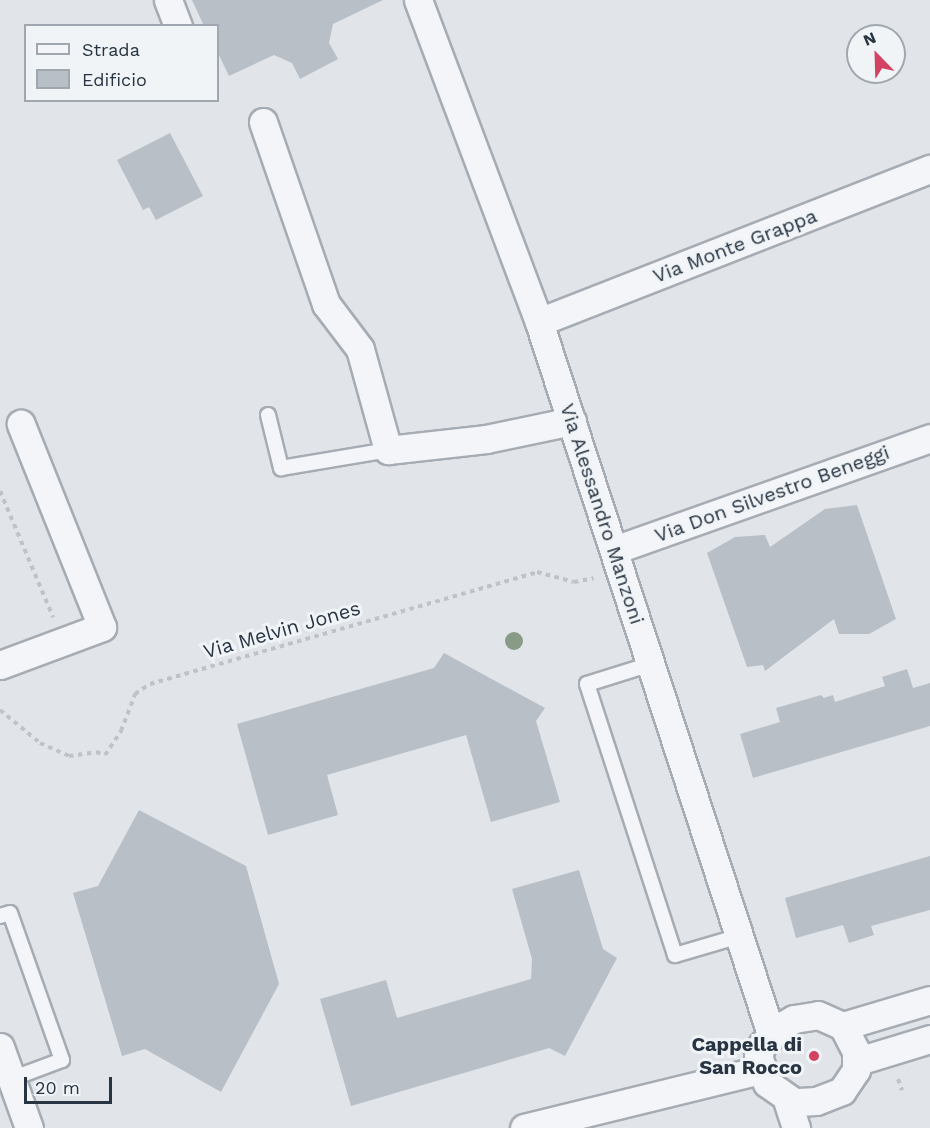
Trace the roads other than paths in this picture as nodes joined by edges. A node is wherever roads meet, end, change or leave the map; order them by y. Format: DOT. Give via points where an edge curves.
graph roads {
  1 [pos="168,0"];
  2 [pos="418,0"];
  3 [pos="177,24"];
  4 [pos="263,122"];
  5 [pos="930,169"];
  6 [pos="539,322"];
  7 [pos="268,415"];
  8 [pos="572,421"];
  9 [pos="21,424"];
  10 [pos="930,438"];
  11 [pos="388,450"];
  12 [pos="617,560"];
  13 [pos="651,664"];
  14 [pos="0,665"];
  15 [pos="0,916"];
  16 [pos="736,937"];
  17 [pos="930,1000"];
  18 [pos="843,1026"];
  19 [pos="771,1034"];
  20 [pos="930,1039"];
  21 [pos="0,1047"];
  22 [pos="858,1061"];
  23 [pos="760,1070"];
  24 [pos="12,1079"];
  25 [pos="786,1097"];
  26 [pos="816,1101"];
  27 [pos="29,1128"];
  28 [pos="524,1128"];
  29 [pos="796,1128"];
  30 [pos="812,1128"];
  1 -- 3 [label="street"];
  2 -- 6 [label="street, Via Alessandro Manzoni"];
  4 -- 11 [label="street" via="327,304 360,349"];
  5 -- 6 [label="street, Via Monte Grappa"];
  6 -- 8 [label="street, Via Alessandro Manzoni"];
  7 -- 11 [label="lane" via="281,468"];
  8 -- 11 [label="street" via="486,439"];
  8 -- 12 [label="street, Via Alessandro Manzoni"];
  9 -- 14 [label="street" via="102,627"];
  10 -- 12 [label="street, Via Don Silvestro Beneggi"];
  12 -- 13 [label="street, Via Alessandro Manzoni"];
  13 -- 16 [label="street, Via Alessandro Manzoni"];
  13 -- 16 [label="lane" via="587,684 675,955"];
  15 -- 24 [label="lane" via="10,913 62,1060"];
  16 -- 19 [label="street, Via Alessandro Manzoni"];
  17 -- 18 [label="street"];
  18 -- 19 [label="street" via="818,1015 794,1019"];
  18 -- 22 [label="street"];
  19 -- 23 [label="street" via="758,1056"];
  20 -- 22 [label="street"];
  21 -- 24 [label="street"];
  22 -- 26 [label="street" via="854,1078 842,1091"];
  23 -- 25 [label="street" via="767,1083"];
  23 -- 28 [label="street"];
  24 -- 27 [label="street"];
  25 -- 26 [label="street" via="804,1104"];
  25 -- 29 [label="street"];
  26 -- 30 [label="street"];
}
